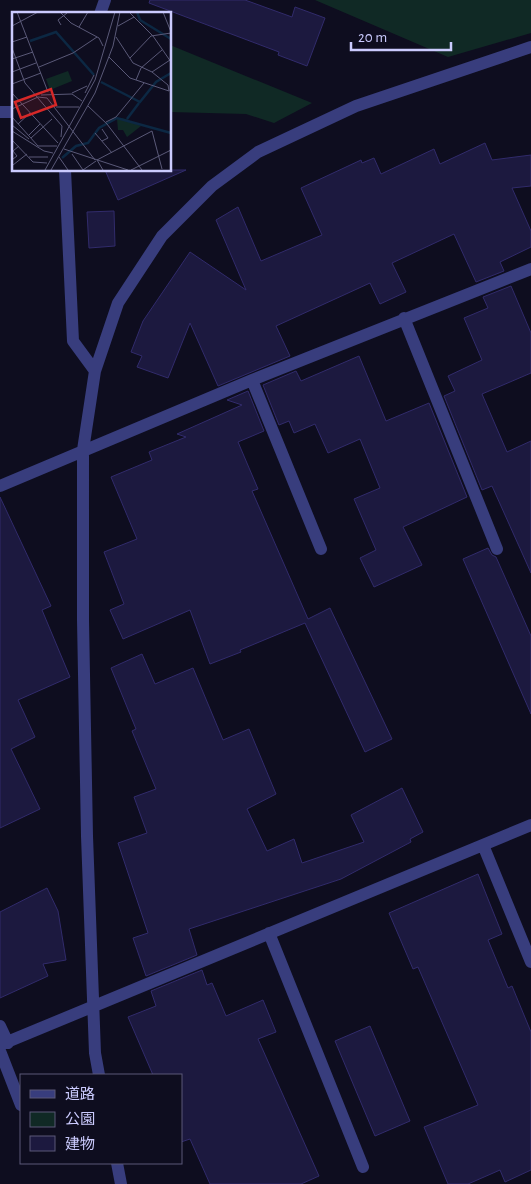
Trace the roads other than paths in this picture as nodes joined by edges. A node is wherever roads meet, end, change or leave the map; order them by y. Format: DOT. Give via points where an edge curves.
graph roads {
  1 [pos="105,0"];
  2 [pos="101,12"];
  3 [pos="531,47"];
  4 [pos="65,171"];
  5 [pos="531,269"];
  6 [pos="404,318"];
  7 [pos="95,371"];
  8 [pos="252,380"];
  9 [pos="83,450"];
  10 [pos="0,486"];
  11 [pos="321,549"];
  12 [pos="497,549"];
  13 [pos="531,825"];
  14 [pos="483,844"];
  15 [pos="268,933"];
  16 [pos="531,962"];
  17 [pos="94,1005"];
  18 [pos="0,1026"];
  19 [pos="3,1046"];
  20 [pos="99,1074"];
  21 [pos="20,1102"];
  22 [pos="117,1164"];
  23 [pos="364,1167"];
  24 [pos="121,1184"];
  1 -- 2 [label="street"];
  3 -- 7 [label="street" via="356,106 258,152 212,186 162,236 118,303"];
  4 -- 7 [label="street" via="73,341"];
  5 -- 6 [label="street"];
  6 -- 8 [label="street"];
  6 -- 12 [label="street"];
  7 -- 9 [label="street"];
  8 -- 9 [label="street"];
  8 -- 11 [label="street"];
  9 -- 10 [label="street"];
  9 -- 17 [label="street" via="87,836"];
  13 -- 14 [label="street"];
  14 -- 15 [label="street"];
  14 -- 16 [label="street"];
  15 -- 17 [label="street"];
  15 -- 23 [label="street"];
  17 -- 19 [label="street"];
  17 -- 20 [label="street"];
  18 -- 19 [label="street"];
  19 -- 21 [label="street"];
  22 -- 24 [label="street"];
}
